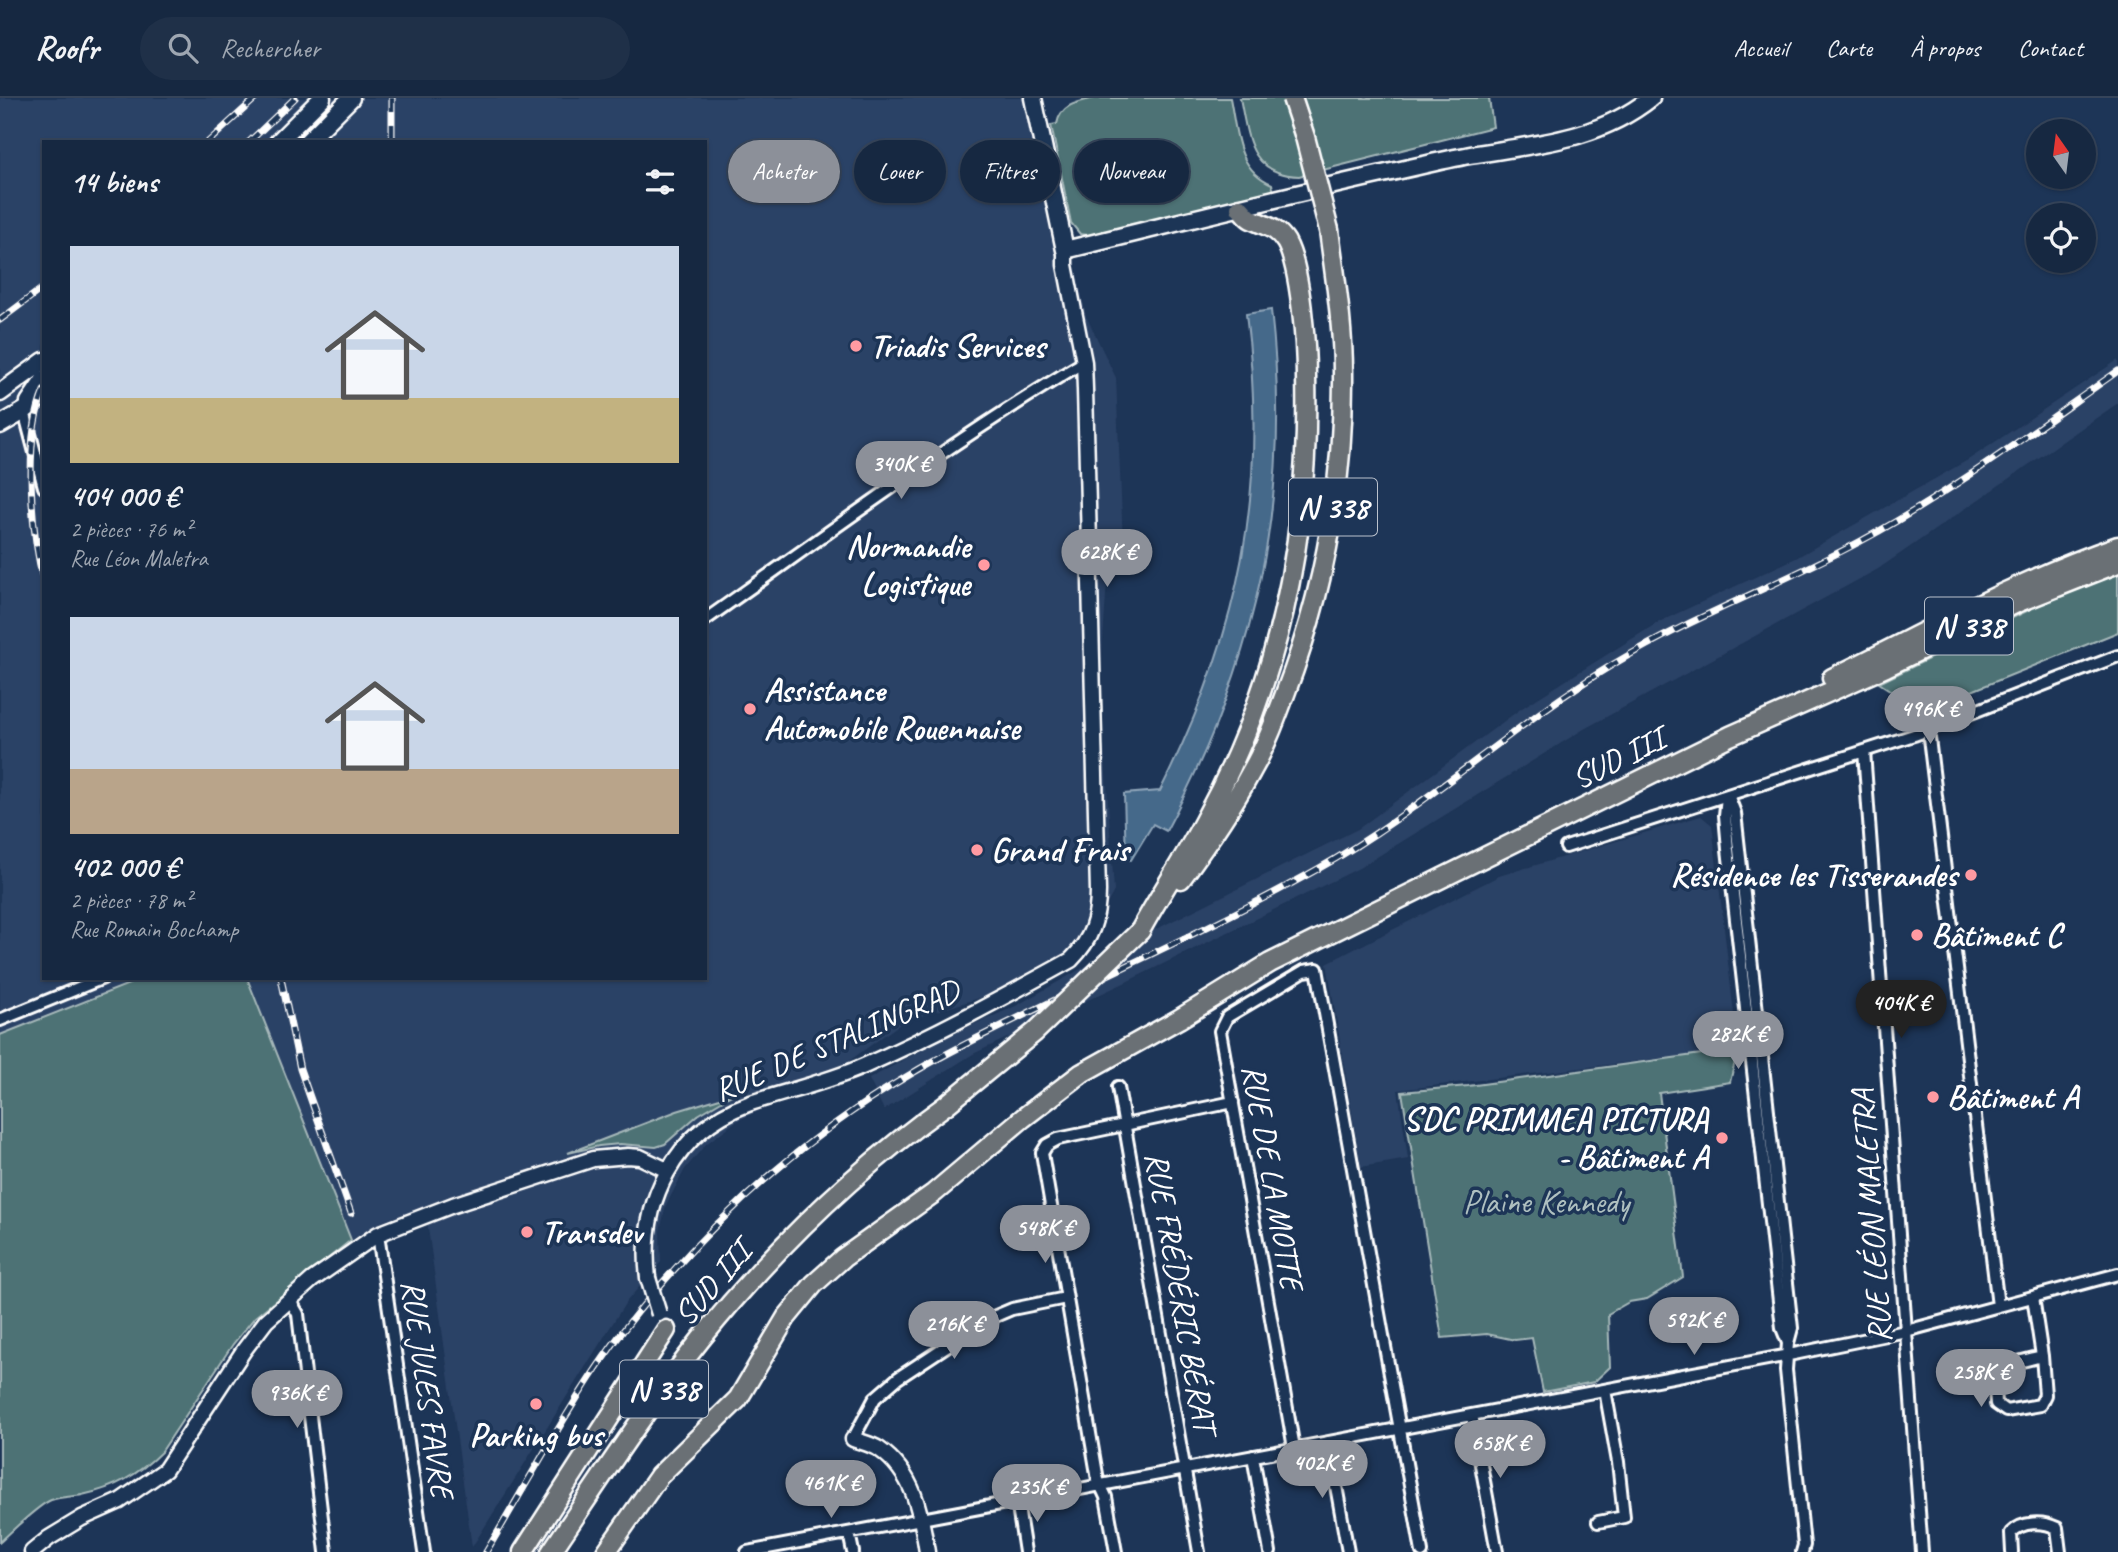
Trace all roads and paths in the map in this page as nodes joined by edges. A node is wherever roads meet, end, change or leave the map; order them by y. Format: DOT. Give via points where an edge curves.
graph roads {
  1 [pos="322,98"];
  2 [pos="351,98"];
  3 [pos="1032,98"];
  4 [pos="1292,98"];
  5 [pos="1651,98"];
  6 [pos="280,140"];
  7 [pos="309,140"];
  8 [pos="1240,208"];
  9 [pos="1065,250"];
  10 [pos="42,362"];
  11 [pos="1084,362"];
  12 [pos="42,382"];
  13 [pos="1,393"];
  14 [pos="42,397"];
  15 [pos="24,411"];
  16 [pos="0,425"];
  17 [pos="42,479"];
  18 [pos="2118,546"];
  19 [pos="2118,563"];
  20 [pos="707,619"];
  21 [pos="2118,656"];
  22 [pos="1821,694"];
  23 [pos="1928,730"];
  24 [pos="1864,751"];
  25 [pos="1728,795"];
  26 [pos="1566,846"];
  27 [pos="1140,931"];
  28 [pos="98,980"];
  29 [pos="0,1020"];
  30 [pos="1118,1087"];
  31 [pos="1233,1102"];
  32 [pos="1125,1124"];
  33 [pos="667,1170"];
  34 [pos="378,1234"];
  35 [pos="2118,1274"];
  36 [pos="2033,1297"];
  37 [pos="1066,1298"];
  38 [pos="290,1300"];
  39 [pos="1998,1306"];
  40 [pos="662,1322"];
  41 [pos="1906,1331"];
  42 [pos="1788,1349"];
  43 [pos="2042,1356"];
  44 [pos="1605,1390"];
  45 [pos="1472,1415"];
  46 [pos="1399,1429"];
  47 [pos="853,1439"];
  48 [pos="1328,1442"];
  49 [pos="1294,1448"];
  50 [pos="1253,1456"];
  51 [pos="1184,1469"];
  52 [pos="1099,1485"];
  53 [pos="1017,1501"];
  54 [pos="922,1519"];
  55 [pos="1598,1522"];
  56 [pos="849,1532"];
  57 [pos="32,1552"];
  58 [pos="326,1552"];
  59 [pos="424,1552"];
  60 [pos="523,1552"];
  61 [pos="551,1552"];
  62 [pos="606,1552"];
  63 [pos="747,1552"];
  64 [pos="853,1552"];
  65 [pos="927,1552"];
  66 [pos="1026,1552"];
  67 [pos="1116,1552"];
  68 [pos="1199,1552"];
  69 [pos="1270,1552"];
  70 [pos="1348,1552"];
  71 [pos="1422,1552"];
  72 [pos="1497,1552"];
  73 [pos="1802,1552"];
  74 [pos="1922,1552"];
  75 [pos="2012,1552"];
  76 [pos="2060,1552"];
  1 -- 6 [label="main road"];
  2 -- 7 [label="main road"];
  3 -- 9 [label="main road"];
  4 -- 27 [label="highway, N 338, bridge" via="1329,230 1342,358 1341,451 1327,557 1296,666 1251,772 1205,847"];
  5 -- 8 [label="main road" via="1635,111 1587,133"];
  8 -- 9 [label="main road"];
  8 -- 27 [label="highway" via="1285,241 1306,346 1308,425 1292,583 1270,669 1238,752 1204,822"];
  9 -- 11 [label="street, RUE DE STALINGRAD"];
  10 -- 13 [label="main road"];
  11 -- 20 [label="street" via="1028,395"];
  11 -- 33 [label="street, RUE DE STALINGRAD" via="1098,891 1090,936 1071,960 861,1068 731,1112 685,1147"];
  12 -- 15 [label="main road"];
  13 -- 15 [label="main road" via="16,397"];
  14 -- 15 [label="main road"];
  15 -- 16 [label="main road"];
  15 -- 17 [label="street"];
  18 -- 22 [label="highway" via="1949,620 1827,681"];
  19 -- 22 [label="highway, N 338" via="2019,602"];
  21 -- 23 [label="street"];
  22 -- 62 [label="highway, SUD III / N 338" via="1270,963 1082,1073 934,1193 843,1258 800,1300 738,1399 660,1476"];
  23 -- 24 [label="street"];
  23 -- 39 [label="street"];
  24 -- 25 [label="street"];
  24 -- 41 [label="street, RUE LÉON MALETRA"];
  25 -- 26 [label="street"];
  25 -- 42 [label="street" via="1735,813 1755,1039 1792,1328"];
  27 -- 61 [label="highway, SUD III / N 338, bridge" via="1035,1032 861,1170 824,1205 701,1339"];
  28 -- 29 [label="street"];
  30 -- 32 [label="street, RUE FRÉDÉRIC BÉRAT"];
  31 -- 32 [label="street, RUE FRÉDÉRIC BÉRAT"];
  31 -- 46 [label="street, RUE DE LA MOTTE" via="1220,1031 1227,1017 1304,971 1317,969"];
  31 -- 49 [label="street, RUE DE LA MOTTE"];
  32 -- 37 [label="street" via="1058,1139 1042,1153"];
  32 -- 51 [label="street, RUE FRÉDÉRIC BÉRAT"];
  33 -- 34 [label="street" via="640,1157 593,1159"];
  33 -- 40 [label="street, RUE DE STALINGRAD, bridge" via="656,1196 646,1247 648,1278"];
  34 -- 38 [label="street"];
  34 -- 59 [label="street, RUE JULES FAVRE"];
  35 -- 36 [label="street"];
  36 -- 39 [label="street"];
  36 -- 43 [label="street"];
  37 -- 47 [label="street" via="1012,1309 986,1320 898,1378 875,1398"];
  37 -- 52 [label="street"];
  38 -- 57 [label="street" via="244,1350 165,1470 120,1501 82,1517"];
  38 -- 58 [label="street" via="298,1314"];
  39 -- 41 [label="street"];
  40 -- 60 [label="highway"];
  41 -- 42 [label="street"];
  41 -- 74 [label="street, RUE LÉON MALETRA"];
  42 -- 44 [label="street"];
  42 -- 73 [label="street"];
  43 -- 43 [label="street" via="1994,1368 1996,1404 2006,1411 2040,1405 2045,1395"];
  44 -- 45 [label="street"];
  44 -- 55 [label="street" via="1624,1517"];
  45 -- 46 [label="street"];
  45 -- 72 [label="street"];
  46 -- 48 [label="street"];
  46 -- 71 [label="street"];
  47 -- 54 [label="street" via="878,1449 902,1471 915,1493"];
  48 -- 49 [label="street"];
  48 -- 70 [label="street"];
  49 -- 50 [label="street"];
  50 -- 51 [label="street"];
  50 -- 69 [label="street"];
  51 -- 52 [label="street"];
  51 -- 68 [label="street, RUE FRÉDÉRIC BÉRAT"];
  52 -- 53 [label="street"];
  52 -- 67 [label="street"];
  53 -- 54 [label="street"];
  53 -- 66 [label="street"];
  54 -- 56 [label="street"];
  54 -- 65 [label="street"];
  56 -- 63 [label="street"];
  56 -- 64 [label="street"];
  75 -- 76 [label="street" via="2011,1533 2017,1526 2046,1522 2057,1528"];
}
